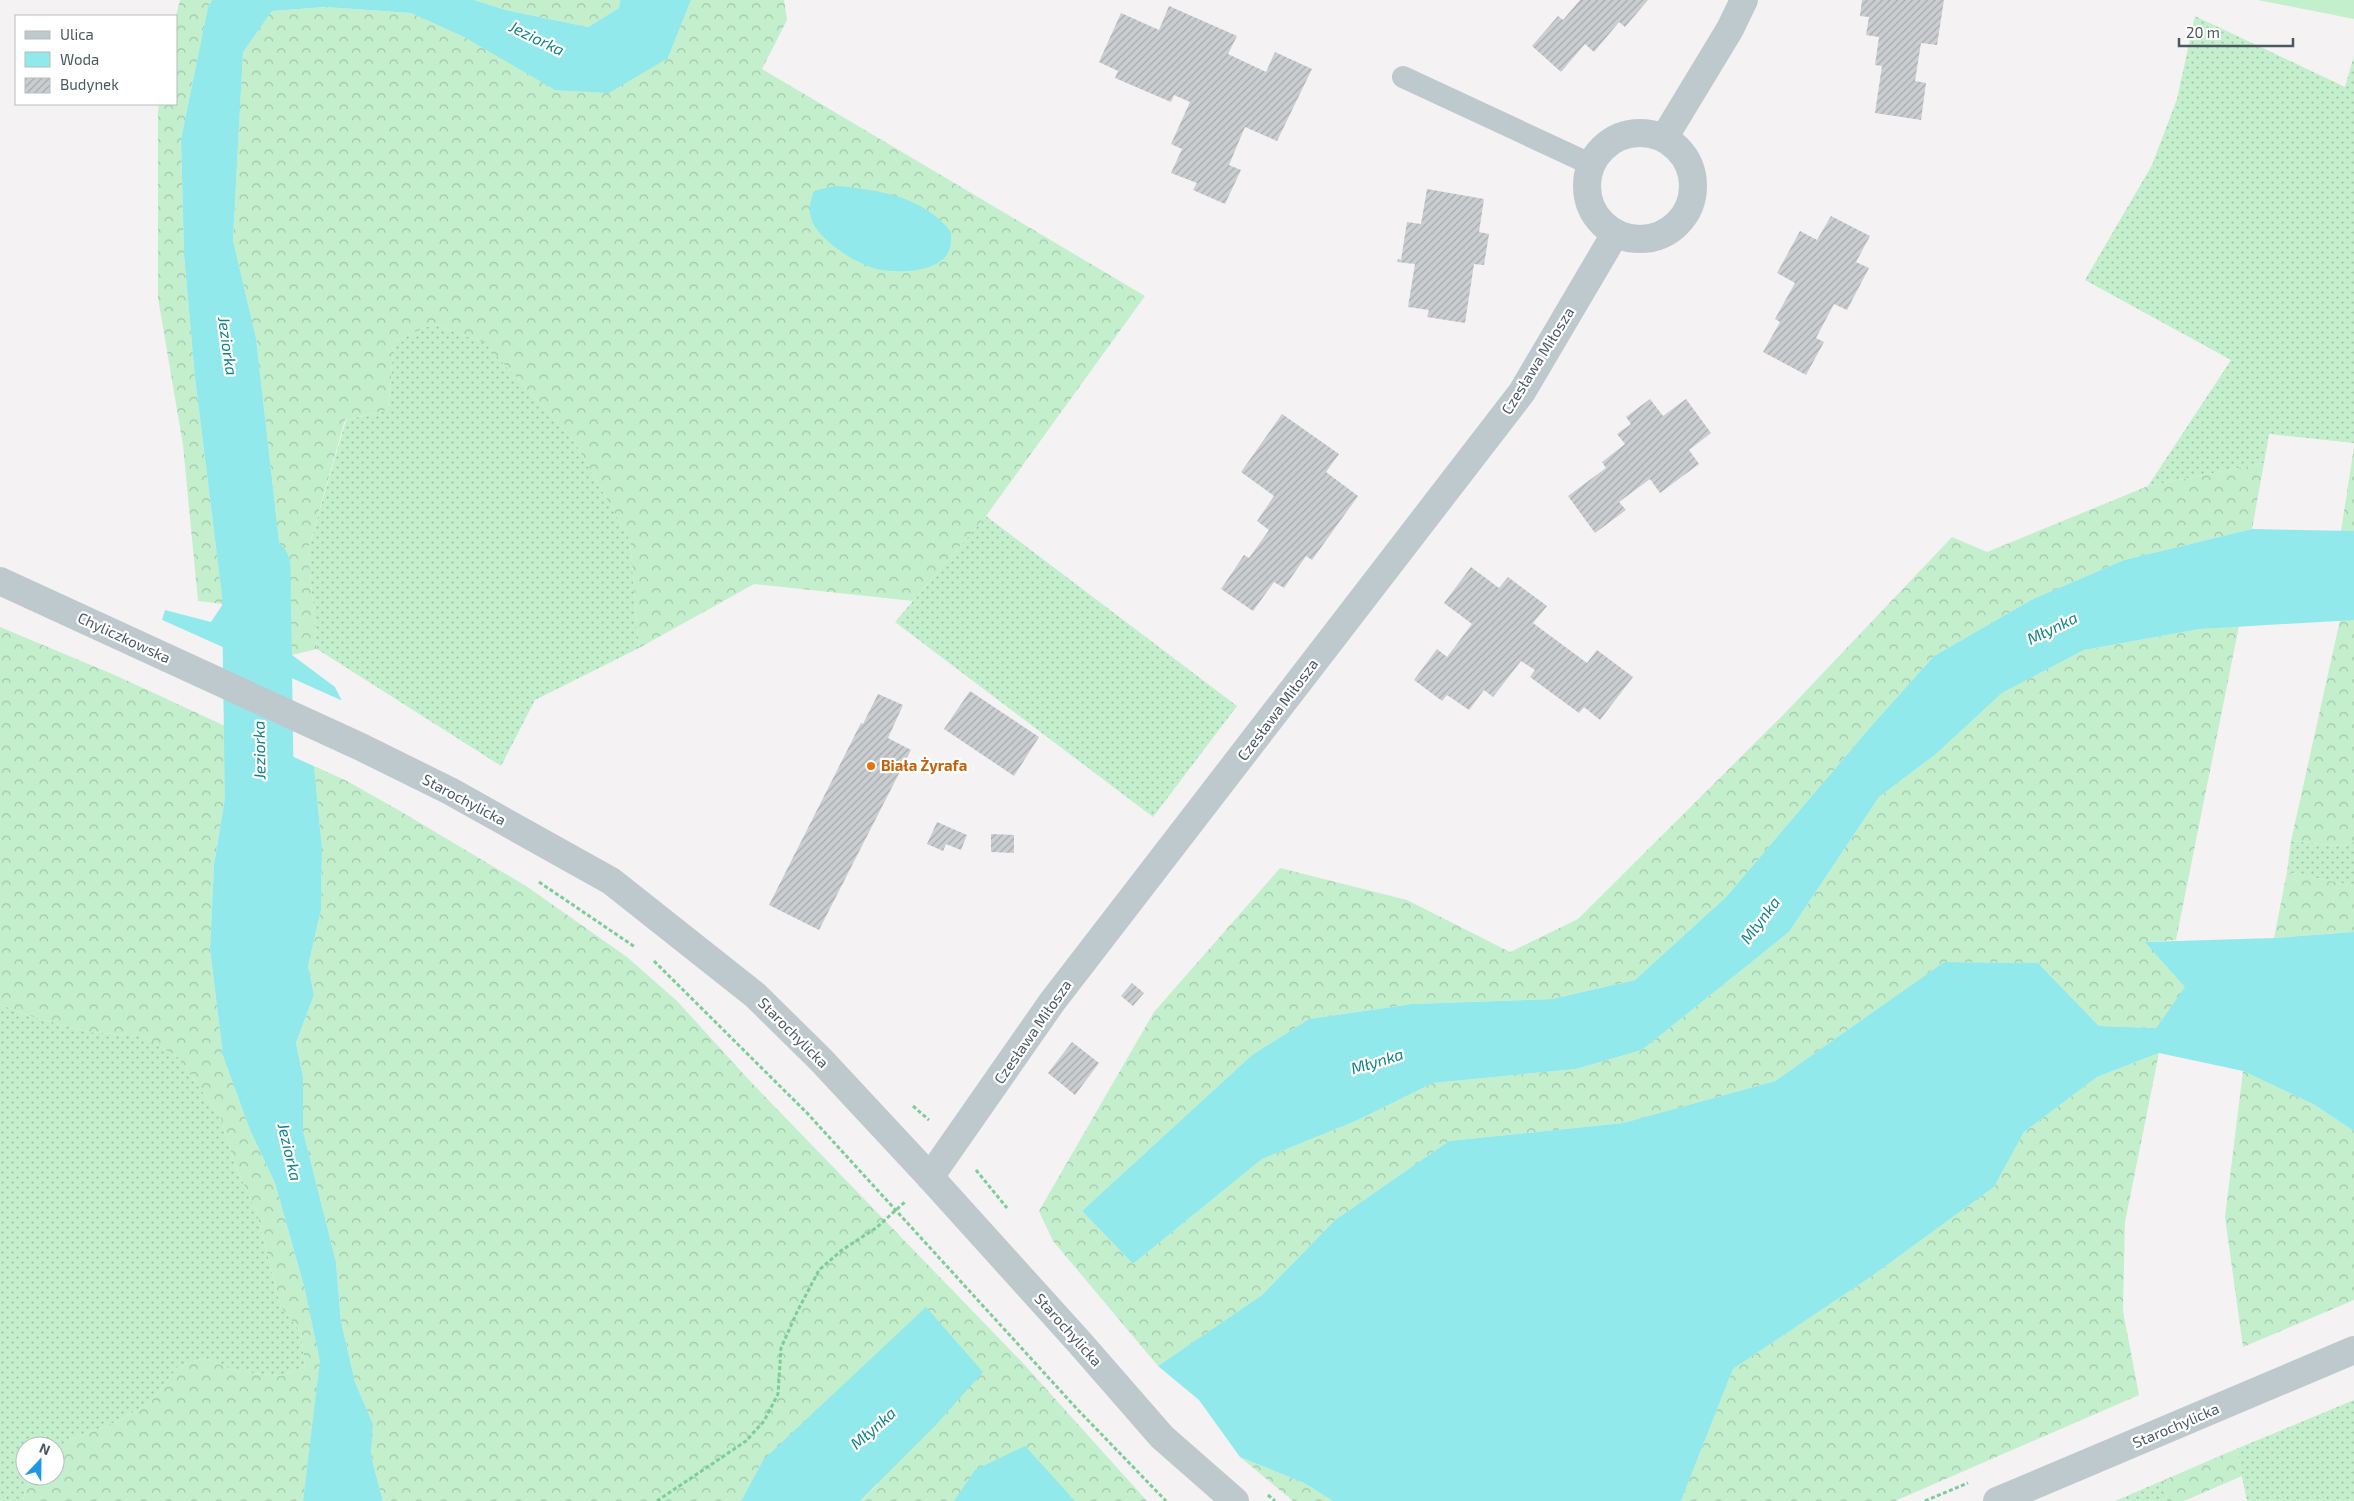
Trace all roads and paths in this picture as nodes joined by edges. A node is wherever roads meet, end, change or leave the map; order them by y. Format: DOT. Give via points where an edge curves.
graph roads {
  1 [pos="1744,0"];
  2 [pos="1404,77"];
  3 [pos="1664,138"];
  4 [pos="1590,164"];
  5 [pos="1615,234"];
  6 [pos="0,581"];
  7 [pos="249,695"];
  8 [pos="531,877"];
  9 [pos="639,949"];
  10 [pos="648,955"];
  11 [pos="930,1178"];
  12 [pos="897,1209"];
  13 [pos="2354,1350"];
  14 [pos="657,1501"];
  15 [pos="1166,1501"];
  16 [pos="1235,1501"];
  17 [pos="1997,1501"];
  1 -- 3 [label="street"];
  2 -- 4 [label="lane"];
  3 -- 4 [label="street" via="1646,133 1628,134 1611,141"];
  3 -- 5 [label="street" via="1678,148 1688,162 1693,178 1693,195 1688,211 1678,224 1648,240 1631,240"];
  4 -- 5 [label="street" via="1586,189 1590,207 1600,222"];
  5 -- 11 [label="street, Czesława Miłosza" via="1522,392 1052,1002"];
  6 -- 7 [label="street, Chyliczkowska"];
  7 -- 11 [label="street, Starochylicka" via="450,791 611,881 755,995 821,1060"];
  8 -- 9 [label="path"];
  10 -- 12 [label="path" via="808,1114"];
  11 -- 12 [label="path"];
  11 -- 16 [label="street, Starochylicka" via="1162,1437"];
  12 -- 14 [label="path" via="820,1270 782,1348 778,1394 764,1421 746,1441"];
  12 -- 15 [label="path" via="1078,1410"];
  13 -- 17 [label="street, Starochylicka"];
}
